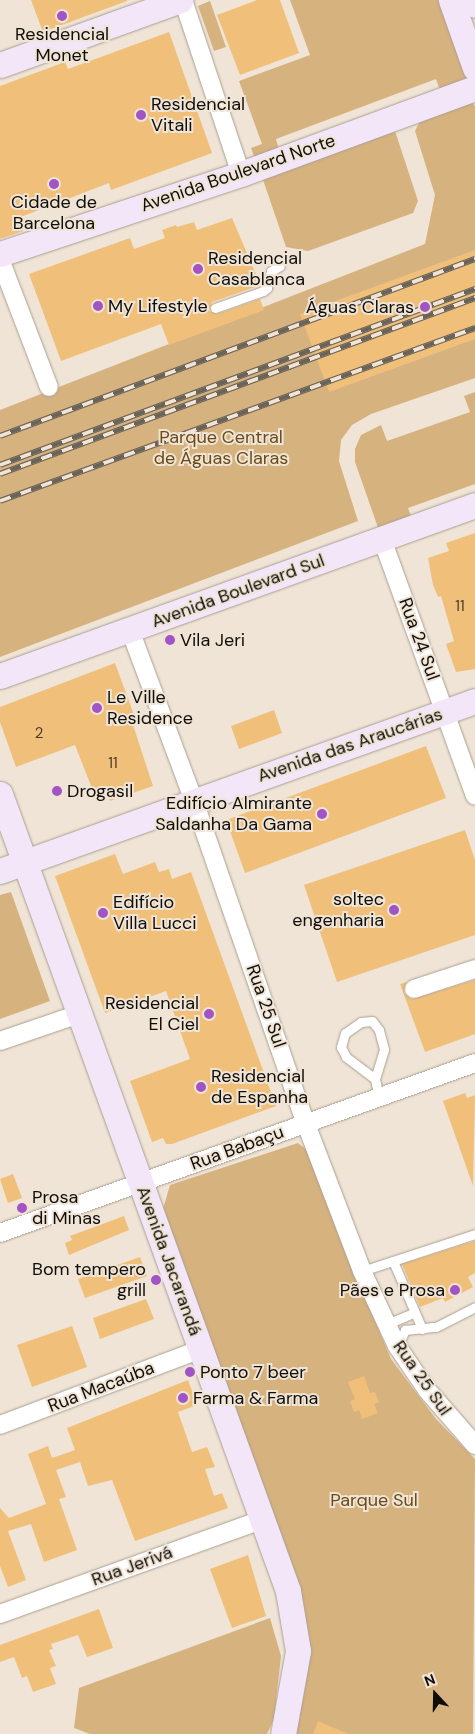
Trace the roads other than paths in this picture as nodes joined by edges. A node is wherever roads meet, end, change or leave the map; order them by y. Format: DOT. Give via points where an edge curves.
graph roads {
  1 [pos="182,0"];
  2 [pos="451,0"];
  3 [pos="473,0"];
  4 [pos="475,5"];
  5 [pos="0,65"];
  6 [pos="475,68"];
  7 [pos="475,88"];
  8 [pos="241,174"];
  9 [pos="0,254"];
  10 [pos="0,259"];
  11 [pos="280,266"];
  12 [pos="215,308"];
  13 [pos="49,387"];
  14 [pos="475,505"];
  15 [pos="382,539"];
  16 [pos="130,630"];
  17 [pos="0,676"];
  18 [pos="475,701"];
  19 [pos="445,712"];
  20 [pos="0,794"];
  21 [pos="475,796"];
  22 [pos="194,801"];
  23 [pos="24,862"];
  24 [pos="0,870"];
  25 [pos="475,969"];
  26 [pos="414,989"];
  27 [pos="79,1014"];
  28 [pos="0,1041"];
  29 [pos="475,1063"];
  30 [pos="375,1079"];
  31 [pos="379,1098"];
  32 [pos="306,1124"];
  33 [pos="141,1184"];
  34 [pos="0,1233"];
  35 [pos="475,1234"];
  36 [pos="393,1261"];
  37 [pos="362,1271"];
  38 [pos="475,1307"];
  39 [pos="415,1312"];
  40 [pos="387,1324"];
  41 [pos="422,1329"];
  42 [pos="398,1346"];
  43 [pos="201,1349"];
  44 [pos="0,1425"];
  45 [pos="475,1445"];
  46 [pos="264,1519"];
  47 [pos="0,1614"];
  48 [pos="283,1734"];
  1 -- 5 [label="main road"];
  1 -- 8 [label="street"];
  2 -- 6 [label="main road"];
  3 -- 4 [label="main road"];
  7 -- 8 [label="main road, Avenida Boulevard Norte"];
  8 -- 9 [label="main road, Avenida Boulevard Norte"];
  10 -- 13 [label="street"];
  11 -- 12 [label="lane" via="271,271 267,288 263,291"];
  14 -- 15 [label="main road, Avenida Boulevard Sul"];
  15 -- 16 [label="main road, Avenida Boulevard Sul"];
  15 -- 19 [label="street, Rua 24 Sul"];
  16 -- 17 [label="main road, Avenida Boulevard Sul"];
  16 -- 22 [label="street, Rua 25 Sul"];
  18 -- 19 [label="main road, Avenida das Araucárias"];
  19 -- 21 [label="street, Rua 24 Sul"];
  19 -- 22 [label="main road, Avenida das Araucárias"];
  20 -- 23 [label="main road, Avenida Jacarandá"];
  22 -- 23 [label="main road, Avenida das Araucárias"];
  22 -- 32 [label="street, Rua 25 Sul"];
  23 -- 24 [label="main road, Avenida das Araucárias"];
  23 -- 27 [label="main road, Avenida Jacarandá"];
  25 -- 26 [label="street"];
  27 -- 28 [label="street"];
  27 -- 33 [label="main road, Avenida Jacarandá"];
  29 -- 31 [label="street, Rua Babaçu"];
  30 -- 30 [label="lane" via="346,1057 341,1047 345,1033 361,1022 372,1021 379,1030 384,1049"];
  30 -- 31 [label="lane"];
  31 -- 32 [label="street, Rua Babaçu"];
  32 -- 33 [label="street, Rua Babaçu"];
  32 -- 37 [label="street, Rua 25 Sul"];
  33 -- 34 [label="street, Rua Babaçu" via="124,1187"];
  33 -- 43 [label="main road, Avenida Jacarandá"];
  35 -- 36 [label="lane"];
  36 -- 37 [label="lane"];
  36 -- 39 [label="lane"];
  37 -- 40 [label="street, Rua 25 Sul"];
  38 -- 41 [label="lane" via="436,1327"];
  39 -- 40 [label="lane"];
  39 -- 41 [label="lane"];
  40 -- 42 [label="street, Rua 25 Sul"];
  41 -- 42 [label="lane" via="405,1330"];
  42 -- 45 [label="street, Rua 25 Sul" via="427,1390"];
  43 -- 44 [label="street, Rua Macaúba"];
  43 -- 46 [label="main road, Avenida Jacarandá"];
  46 -- 47 [label="street, Rua Jerivá"];
  46 -- 48 [label="main road, Avenida Jacarandá" via="288,1590 298,1651"];
}
